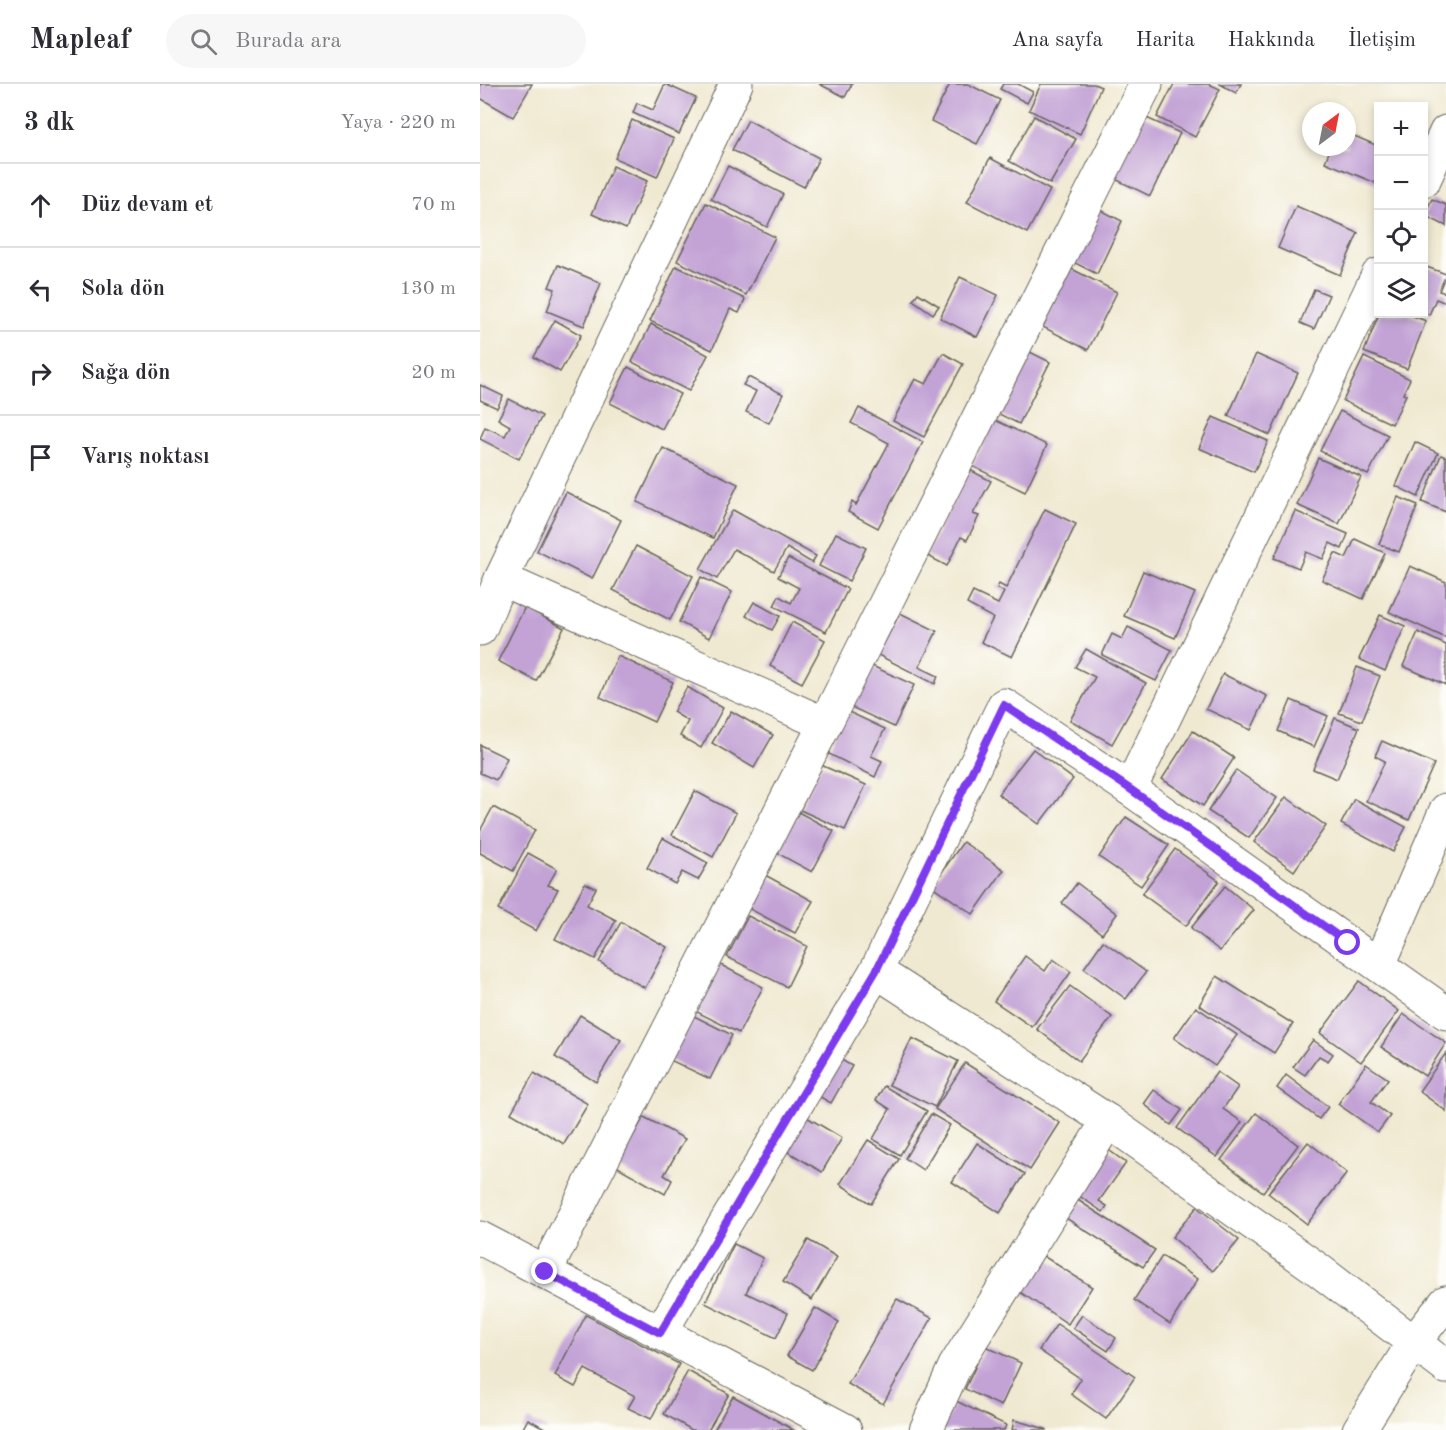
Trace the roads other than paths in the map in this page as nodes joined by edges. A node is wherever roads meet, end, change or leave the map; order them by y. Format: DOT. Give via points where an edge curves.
graph roads {
  1 [pos="736,84"];
  2 [pos="1146,84"];
  3 [pos="1446,132"];
  4 [pos="1428,171"];
  5 [pos="1374,283"];
  6 [pos="501,579"];
  7 [pos="480,629"];
  8 [pos="825,724"];
  9 [pos="1130,789"];
  10 [pos="1446,810"];
  11 [pos="1379,965"];
  12 [pos="876,971"];
  13 [pos="1446,1012"];
  14 [pos="1108,1121"];
  15 [pos="480,1238"];
  16 [pos="545,1272"];
  17 [pos="1446,1302"];
  18 [pos="660,1333"];
  19 [pos="1414,1342"];
  20 [pos="1446,1366"];
  21 [pos="845,1430"];
  22 [pos="926,1430"];
  23 [pos="1359,1430"];
  1 -- 6 [label="street"];
  2 -- 8 [label="street"];
  3 -- 4 [label="street"];
  5 -- 9 [label="street"];
  6 -- 7 [label="street"];
  6 -- 8 [label="street"];
  8 -- 16 [label="street"];
  9 -- 11 [label="street"];
  9 -- 12 [label="street" via="1004,705"];
  10 -- 11 [label="street"];
  11 -- 13 [label="street"];
  12 -- 14 [label="street"];
  12 -- 18 [label="street"];
  14 -- 19 [label="street"];
  14 -- 22 [label="street" via="955,1366"];
  15 -- 16 [label="street"];
  16 -- 18 [label="street"];
  17 -- 19 [label="street"];
  18 -- 21 [label="street"];
  19 -- 20 [label="street"];
  19 -- 23 [label="street"];
}
